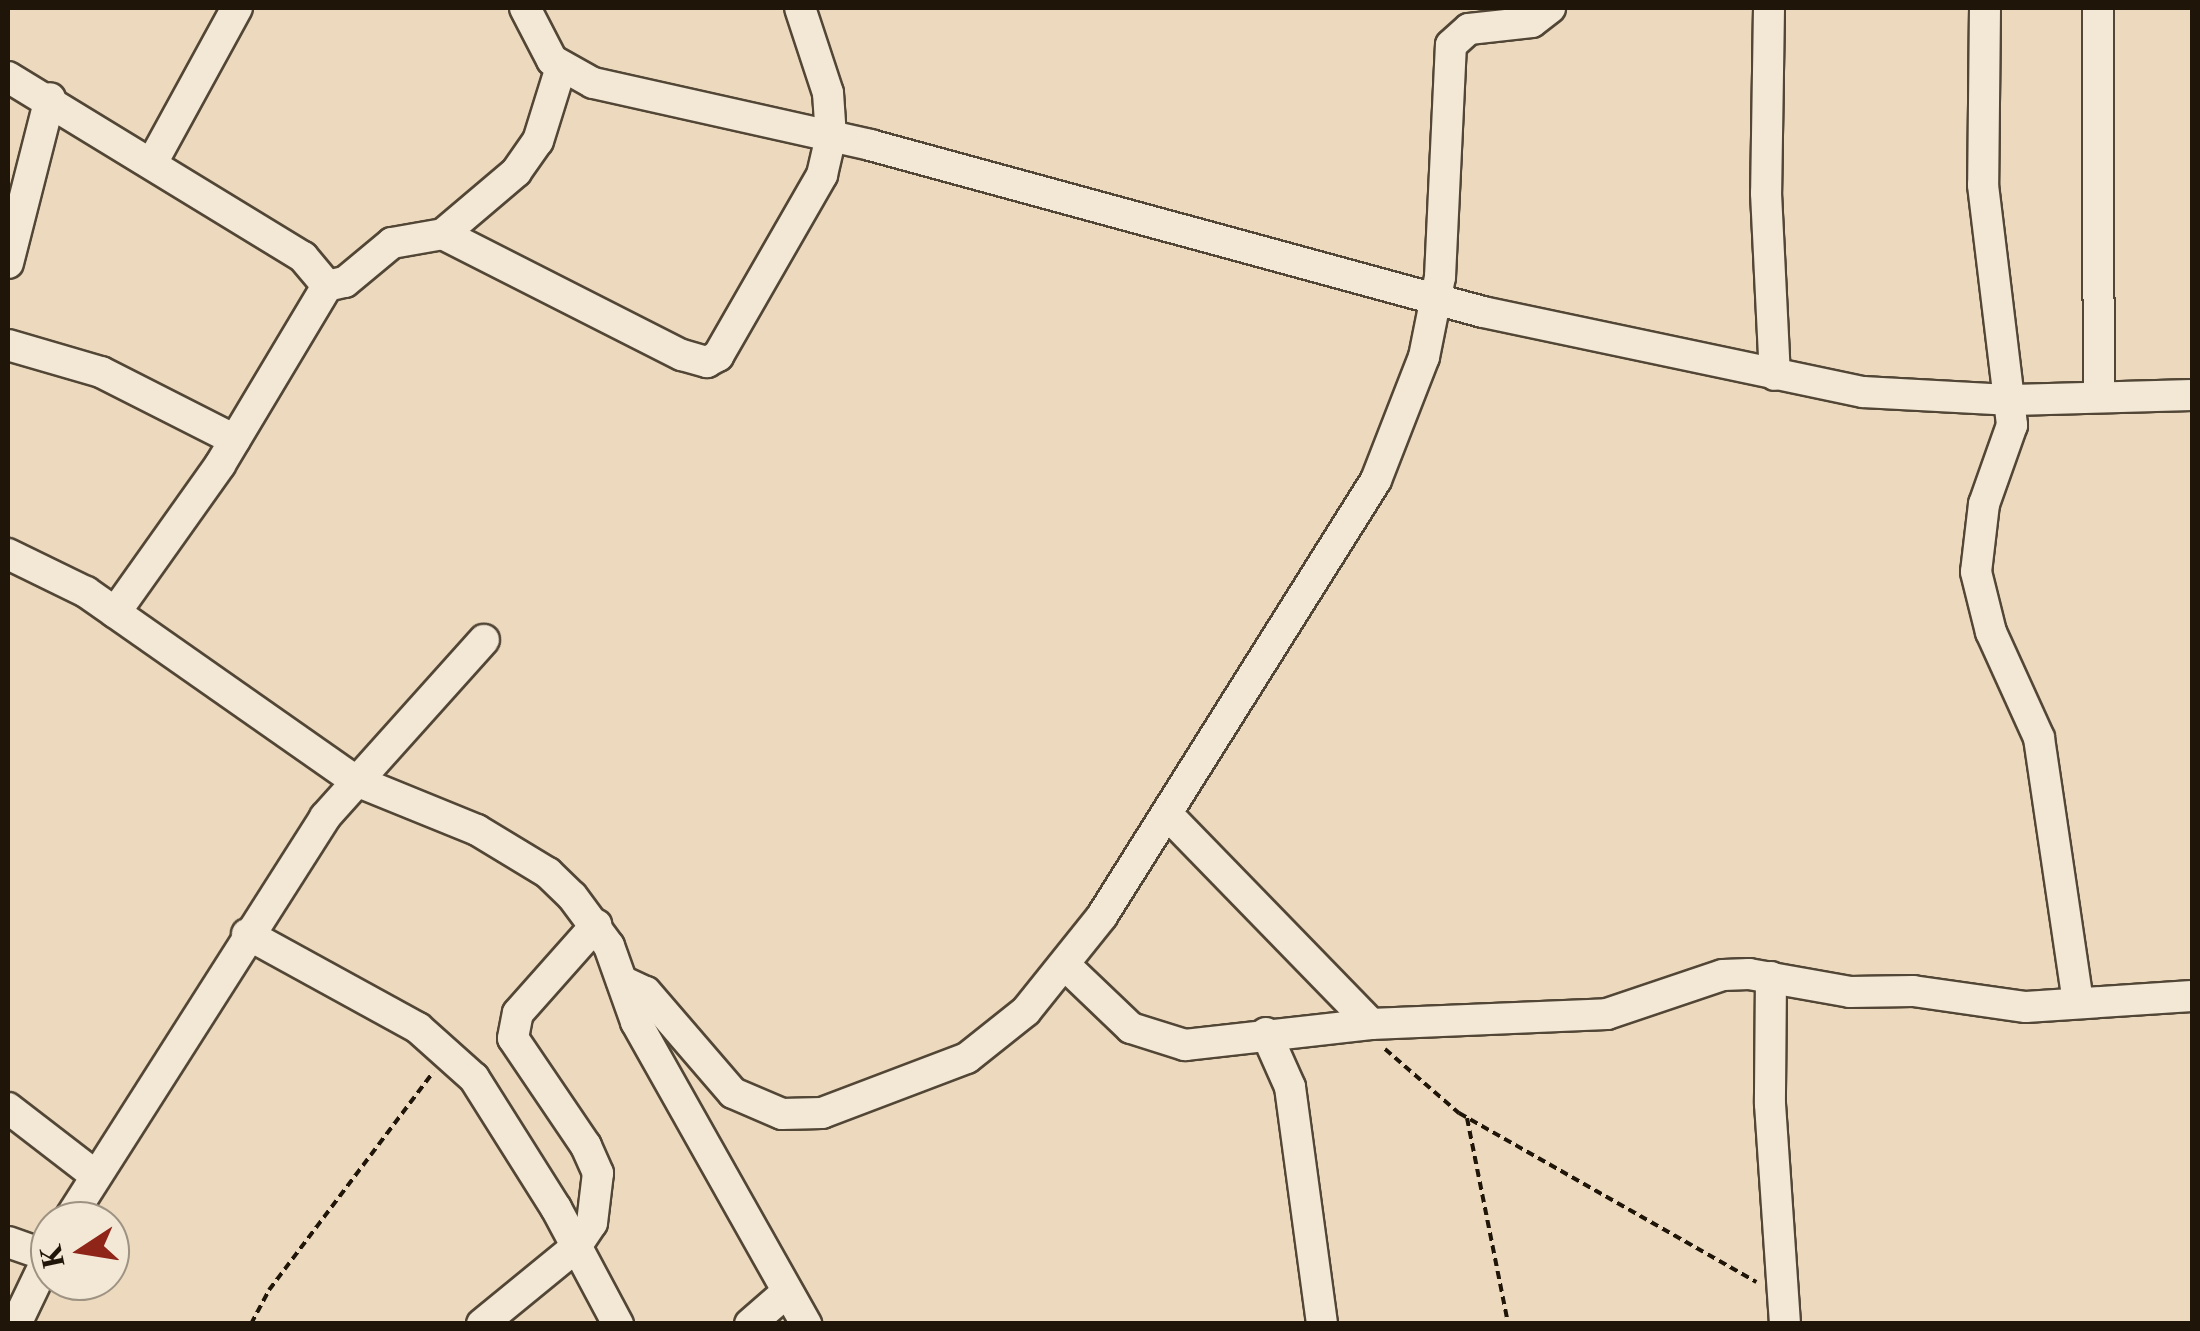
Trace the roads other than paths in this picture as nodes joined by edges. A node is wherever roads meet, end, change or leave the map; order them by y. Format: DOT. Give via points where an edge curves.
graph roads {
  1 [pos="236,8"];
  2 [pos="525,8"];
  3 [pos="800,8"];
  4 [pos="1550,8"];
  5 [pos="1769,8"];
  6 [pos="1986,8"];
  7 [pos="2098,8"];
  8 [pos="561,67"];
  9 [pos="8,77"];
  10 [pos="50,98"];
  11 [pos="831,137"];
  12 [pos="152,162"];
  13 [pos="443,234"];
  14 [pos="8,263"];
  15 [pos="327,286"];
  16 [pos="1436,296"];
  17 [pos="8,345"];
  18 [pos="1774,375"];
  19 [pos="2192,395"];
  20 [pos="2099,398"];
  21 [pos="2012,400"];
  22 [pos="235,440"];
  23 [pos="8,554"];
  24 [pos="115,613"];
  25 [pos="484,640"];
  26 [pos="354,780"];
  27 [pos="1168,815"];
  28 [pos="596,925"];
  29 [pos="247,934"];
  30 [pos="1065,964"];
  31 [pos="1771,976"];
  32 [pos="622,981"];
  33 [pos="2192,996"];
  34 [pos="2078,1001"];
  35 [pos="1360,1025"];
  36 [pos="1266,1033"];
  37 [pos="8,1108"];
  38 [pos="95,1175"];
  39 [pos="80,1201"];
  40 [pos="575,1248"];
  41 [pos="787,1292"];
  42 [pos="30,1294"];
  43 [pos="1785,1313"];
  44 [pos="16,1324"];
  45 [pos="482,1324"];
  46 [pos="618,1324"];
  47 [pos="750,1324"];
  48 [pos="806,1324"];
  49 [pos="1322,1324"];
  1 -- 12 [label="street"];
  2 -- 8 [label="street"];
  3 -- 11 [label="street" via="828,93"];
  4 -- 16 [label="street" via="1532,22 1469,29 1452,45"];
  5 -- 18 [label="street" via="1766,193"];
  6 -- 21 [label="street" via="1983,185"];
  7 -- 20 [label="street"];
  8 -- 11 [label="street" via="593,83"];
  8 -- 13 [label="street" via="530,157"];
  9 -- 10 [label="street"];
  10 -- 12 [label="street"];
  10 -- 14 [label="street"];
  11 -- 13 [label="street" via="822,176 718,356 708,362 556,297"];
  11 -- 16 [label="street"];
  12 -- 15 [label="street" via="303,257"];
  13 -- 15 [label="street" via="392,243 345,282"];
  15 -- 22 [label="street"];
  16 -- 18 [label="street"];
  16 -- 27 [label="street" via="1424,357 1376,480"];
  17 -- 22 [label="street" via="101,372"];
  18 -- 21 [label="street" via="1862,392"];
  19 -- 20 [label="street"];
  20 -- 21 [label="street"];
  21 -- 34 [label="street" via="2012,424 1976,539 1976,572 1992,632 2038,738"];
  22 -- 24 [label="street"];
  23 -- 24 [label="street"];
  24 -- 26 [label="street"];
  25 -- 26 [label="street"];
  26 -- 28 [label="street" via="477,830 548,873"];
  26 -- 29 [label="street"];
  27 -- 30 [label="street"];
  27 -- 35 [label="street"];
  28 -- 32 [label="street"];
  28 -- 40 [label="street" via="518,1013 513,1038 598,1173 592,1223"];
  29 -- 38 [label="street"];
  29 -- 40 [label="street" via="367,996 448,1052 498,1114"];
  30 -- 32 [label="street" via="1026,1011 967,1058 822,1113 782,1114 733,1093 646,992"];
  30 -- 36 [label="street" via="1145,1036 1185,1045"];
  31 -- 34 [label="street" via="1984,1004"];
  31 -- 35 [label="street" via="1723,975 1607,1014"];
  31 -- 43 [label="street" via="1770,1104"];
  32 -- 41 [label="street" via="636,1022"];
  33 -- 34 [label="street"];
  35 -- 36 [label="street"];
  36 -- 49 [label="street" via="1290,1087"];
  37 -- 38 [label="street"];
  38 -- 39 [label="street"];
  40 -- 45 [label="street"];
  40 -- 46 [label="street"];
  41 -- 47 [label="street"];
  41 -- 48 [label="street"];
  42 -- 44 [label="street"];
}
